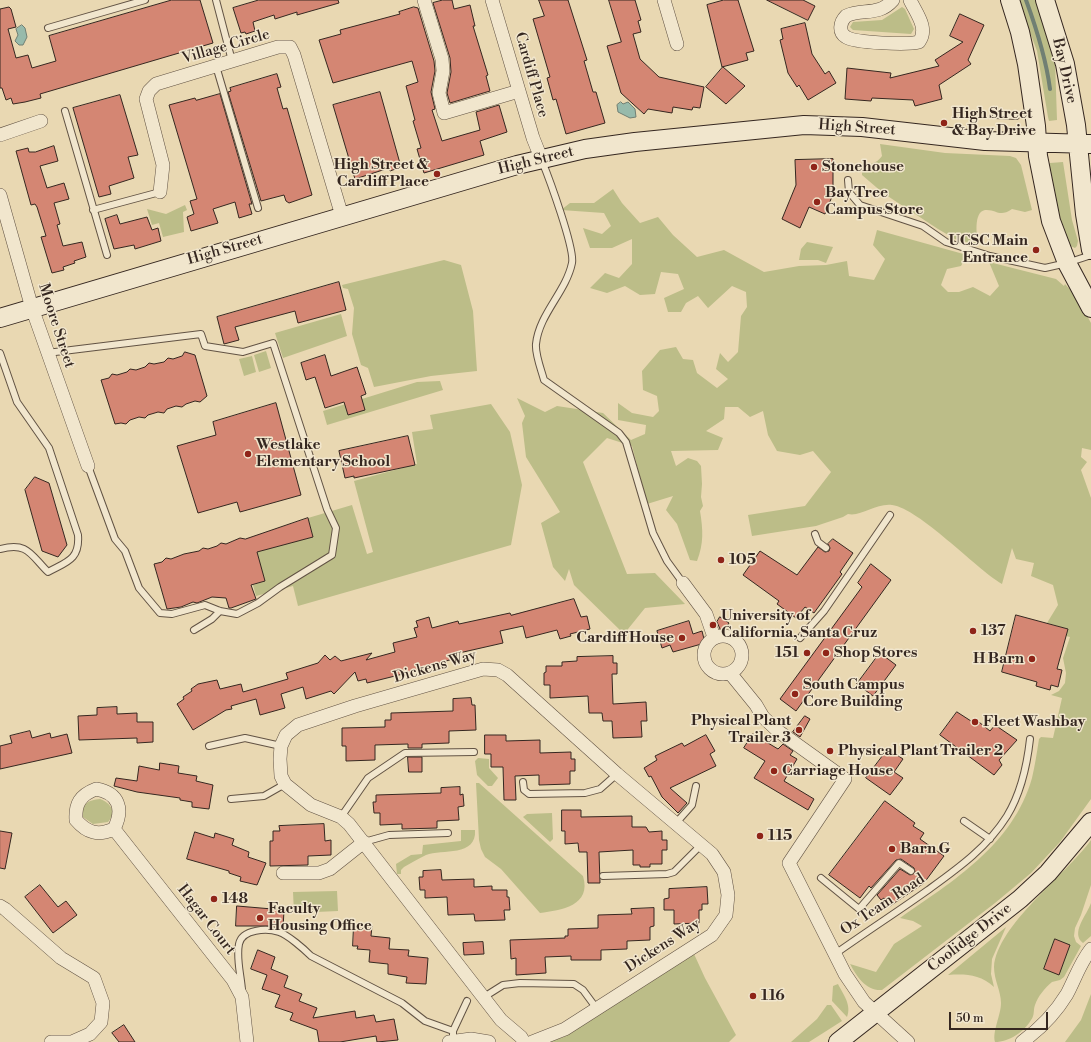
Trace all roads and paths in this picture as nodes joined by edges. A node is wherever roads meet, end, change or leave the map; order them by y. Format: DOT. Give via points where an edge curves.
graph roads {
  1 [pos="145,0"];
  2 [pos="216,0"];
  3 [pos="424,0"];
  4 [pos="492,0"];
  5 [pos="664,0"];
  6 [pos="893,0"];
  7 [pos="910,0"];
  8 [pos="1010,0"];
  9 [pos="1045,0"];
  10 [pos="48,28"];
  11 [pos="677,44"];
  12 [pos="232,61"];
  13 [pos="216,66"];
  14 [pos="519,91"];
  15 [pos="65,112"];
  16 [pos="996,115"];
  17 [pos="1016,116"];
  18 [pos="41,122"];
  19 [pos="0,135"];
  20 [pos="1037,142"];
  21 [pos="1085,144"];
  22 [pos="541,158"];
  23 [pos="848,180"];
  24 [pos="160,192"];
  25 [pos="0,195"];
  26 [pos="258,208"];
  27 [pos="93,210"];
  28 [pos="342,216"];
  29 [pos="1091,250"];
  30 [pos="108,255"];
  31 [pos="1091,255"];
  32 [pos="1066,264"];
  33 [pos="32,308"];
  34 [pos="1091,308"];
  35 [pos="0,318"];
  36 [pos="0,353"];
  37 [pos="47,353"];
  38 [pos="88,466"];
  39 [pos="890,515"];
  40 [pos="815,534"];
  41 [pos="826,548"];
  42 [pos="0,550"];
  43 [pos="683,583"];
  44 [pos="220,611"];
  45 [pos="194,630"];
  46 [pos="714,637"];
  47 [pos="800,638"];
  48 [pos="730,673"];
  49 [pos="1030,739"];
  50 [pos="209,746"];
  51 [pos="281,746"];
  52 [pos="474,752"];
  53 [pos="617,774"];
  54 [pos="523,782"];
  55 [pos="285,784"];
  56 [pos="696,786"];
  57 [pos="231,799"];
  58 [pos="341,817"];
  59 [pos="964,821"];
  60 [pos="1091,822"];
  61 [pos="676,823"];
  62 [pos="114,829"];
  63 [pos="448,833"];
  64 [pos="990,839"];
  65 [pos="364,842"];
  66 [pos="701,845"];
  67 [pos="911,871"];
  68 [pos="283,873"];
  69 [pos="602,876"];
  70 [pos="822,878"];
  71 [pos="0,906"];
  72 [pos="1091,950"];
  73 [pos="835,954"];
  74 [pos="242,997"];
  75 [pos="484,997"];
  76 [pos="467,1001"];
  77 [pos="597,1009"];
  78 [pos="875,1012"];
  79 [pos="452,1038"];
  80 [pos="51,1042"];
  81 [pos="247,1042"];
  82 [pos="489,1042"];
  83 [pos="524,1042"];
  84 [pos="532,1042"];
  85 [pos="838,1042"];
  86 [pos="908,1042"];
  87 [pos="1022,1042"];
  1 -- 10 [label="lane"];
  2 -- 12 [label="lane"];
  3 -- 14 [label="street" via="442,59 439,93 444,113"];
  4 -- 14 [label="street, Cardiff Place"];
  5 -- 11 [label="street"];
  6 -- 7 [label="street" via="877,12 852,13 846,16 842,20 842,32 846,37 856,40 910,44 919,42 924,36 923,27"];
  8 -- 20 [label="main road" via="1027,64"];
  9 -- 21 [label="main road, Bay Drive" via="1065,64"];
  12 -- 13 [label="street, Village Circle"];
  12 -- 28 [label="street, Village Circle" via="278,47 290,47"];
  13 -- 24 [label="street, Village Circle" via="156,84 149,91 146,99 162,165"];
  13 -- 26 [label="lane"];
  14 -- 22 [label="street, Cardiff Place"];
  15 -- 27 [label="lane"];
  16 -- 17 [label="lane"];
  18 -- 19 [label="street"];
  20 -- 21 [label="main road, High Street"];
  20 -- 22 [label="main road, High Street" via="961,139 862,127 804,125 635,142"];
  20 -- 32 [label="main road" via="1051,221"];
  21 -- 29 [label="main road" via="1085,214"];
  22 -- 28 [label="main road, High Street"];
  22 -- 43 [label="lane" via="570,242 573,262 566,281 542,324 536,344 544,380 619,433 626,442 653,533 667,561"];
  23 -- 32 [label="lane" via="849,192 860,205 923,226 946,242 990,256 1045,268"];
  24 -- 27 [label="lane"];
  25 -- 33 [label="street, Moore Street"];
  27 -- 30 [label="lane"];
  28 -- 33 [label="main road, High Street"];
  31 -- 32 [label="lane"];
  32 -- 34 [label="main road"];
  33 -- 35 [label="main road, High Street"];
  33 -- 37 [label="street, Moore Street"];
  36 -- 42 [label="lane" via="17,402 49,448 78,536 78,544 71,560 48,572 20,546"];
  37 -- 38 [label="street, Moore Street"];
  37 -- 44 [label="lane" via="202,334 205,346 243,352 273,343 327,509 336,528 332,555 237,614"];
  38 -- 44 [label="lane" via="115,539 125,551 139,588 160,613 172,614 206,605"];
  39 -- 47 [label="lane" via="824,611"];
  40 -- 41 [label="lane" via="818,542"];
  43 -- 46 [label="street" via="706,614"];
  44 -- 45 [label="lane" via="212,620"];
  46 -- 48 [label="street" via="704,649 704,661 712,671"];
  46 -- 48 [label="street" via="724,635 740,645 740,664"];
  48 -- 73 [label="street" via="763,717 778,731 845,779 789,863"];
  49 -- 64 [label="lane, Ox Team Road" via="1027,767 1020,789 1007,816"];
  50 -- 51 [label="lane" via="245,738"];
  51 -- 53 [label="street, Dickens Way" via="286,735 298,725 355,706 483,669 491,669 507,675"];
  51 -- 55 [label="street" via="281,776"];
  52 -- 58 [label="lane" via="405,753 368,778"];
  53 -- 54 [label="lane" via="600,789 585,792 529,794 524,790"];
  53 -- 61 [label="street, Dickens Way"];
  55 -- 57 [label="lane" via="264,796"];
  55 -- 58 [label="street" via="311,805"];
  56 -- 61 [label="lane" via="692,805"];
  58 -- 65 [label="street"];
  59 -- 64 [label="lane"];
  60 -- 78 [label="main road, Coolidge Drive" via="1048,873 1020,899"];
  61 -- 66 [label="street, Dickens Way"];
  62 -- 74 [label="street, Hagar Court" via="233,980"];
  63 -- 65 [label="lane" via="389,835"];
  64 -- 73 [label="lane, Ox Team Road" via="964,865"];
  65 -- 68 [label="street" via="330,869 319,873"];
  65 -- 75 [label="street"];
  66 -- 69 [label="lane" via="674,872"];
  66 -- 77 [label="street, Dickens Way" via="712,854 724,872 728,894 726,915 712,935"];
  67 -- 70 [label="lane" via="899,863 859,909"];
  71 -- 80 [label="street" via="61,958 94,978 103,1003 101,1022 90,1034 72,1042"];
  72 -- 87 [label="street" via="1078,968 1060,1004 1040,1027"];
  73 -- 78 [label="street" via="864,1002"];
  74 -- 79 [label="lane" via="239,943 247,933 257,930 279,932 304,948 311,956 402,1003"];
  74 -- 81 [label="street, Hagar Court"];
  75 -- 77 [label="lane" via="503,985 574,984 583,990"];
  75 -- 83 [label="street" via="501,1020"];
  76 -- 79 [label="lane"];
  77 -- 84 [label="street, Dickens Way" via="565,1029"];
  78 -- 85 [label="main road, Coolidge Drive"];
  78 -- 86 [label="street"];
  79 -- 82 [label="street" via="471,1038"];
}
